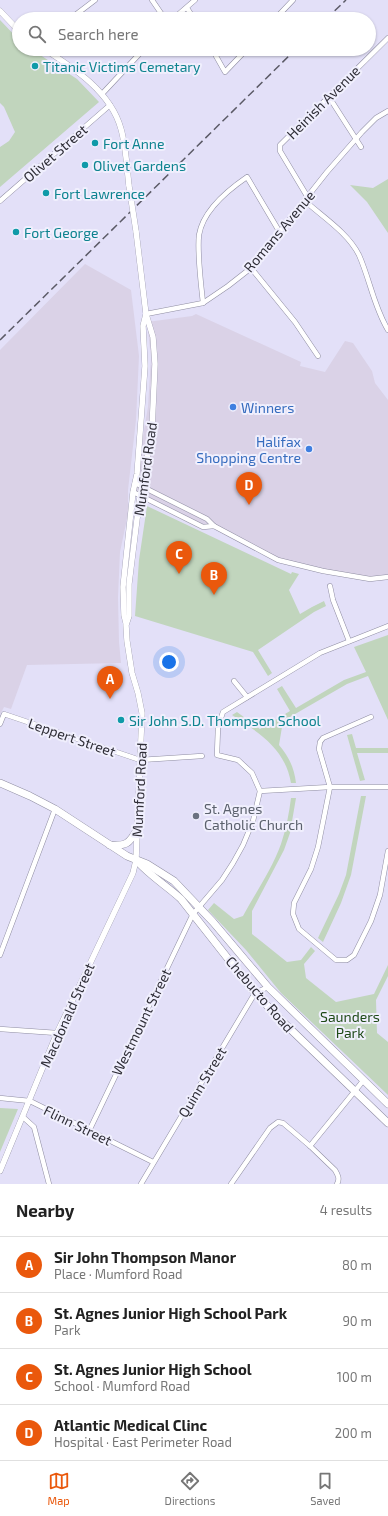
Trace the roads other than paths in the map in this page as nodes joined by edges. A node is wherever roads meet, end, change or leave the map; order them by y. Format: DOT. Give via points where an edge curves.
graph roads {
  1 [pos="95,0"];
  2 [pos="152,0"];
  3 [pos="195,0"];
  4 [pos="293,0"];
  5 [pos="187,8"];
  6 [pos="0,11"];
  7 [pos="79,12"];
  8 [pos="160,12"];
  9 [pos="182,12"];
  10 [pos="190,12"];
  11 [pos="282,12"];
  12 [pos="12,24"];
  13 [pos="388,38"];
  14 [pos="376,50"];
  15 [pos="55,56"];
  16 [pos="137,56"];
  17 [pos="216,56"];
  18 [pos="240,56"];
  19 [pos="370,56"];
  20 [pos="102,94"];
  21 [pos="329,97"];
  22 [pos="110,105"];
  23 [pos="388,111"];
  24 [pos="356,141"];
  25 [pos="361,147"];
  26 [pos="306,198"];
  27 [pos="0,201"];
  28 [pos="280,231"];
  29 [pos="251,268"];
  30 [pos="203,303"];
  31 [pos="146,314"];
  32 [pos="388,330"];
  33 [pos="318,356"];
  34 [pos="135,483"];
  35 [pos="142,487"];
  36 [pos="133,492"];
  37 [pos="140,496"];
  38 [pos="214,526"];
  39 [pos="388,577"];
  40 [pos="330,586"];
  41 [pos="126,625"];
  42 [pos="388,626"];
  43 [pos="349,641"];
  44 [pos="234,682"];
  45 [pos="247,697"];
  46 [pos="371,717"];
  47 [pos="0,724"];
  48 [pos="202,756"];
  49 [pos="140,760"];
  50 [pos="0,783"];
  51 [pos="330,787"];
  52 [pos="388,787"];
  53 [pos="260,791"];
  54 [pos="55,809"];
  55 [pos="137,830"];
  56 [pos="110,845"];
  57 [pos="388,851"];
  58 [pos="136,860"];
  59 [pos="200,908"];
  60 [pos="193,914"];
  61 [pos="0,955"];
  62 [pos="268,987"];
  63 [pos="256,993"];
  64 [pos="0,1029"];
  65 [pos="57,1033"];
  66 [pos="363,1081"];
  67 [pos="355,1091"];
  68 [pos="0,1098"];
  69 [pos="30,1101"];
  70 [pos="388,1104"];
  71 [pos="23,1117"];
  72 [pos="388,1123"];
  73 [pos="89,1131"];
  74 [pos="310,1146"];
  75 [pos="153,1162"];
  76 [pos="0,1171"];
  77 [pos="49,1184"];
  78 [pos="141,1184"];
  79 [pos="231,1184"];
  80 [pos="337,1184"];
  1 -- 7 [label="street"];
  2 -- 8 [label="street"];
  3 -- 5 [label="street"];
  4 -- 11 [label="street"];
  5 -- 9 [label="street"];
  5 -- 10 [label="street"];
  6 -- 12 [label="street"];
  13 -- 14 [label="street, Heinish Avenue"];
  15 -- 20 [label="street, Mumford Road" via="73,68"];
  16 -- 20 [label="street"];
  17 -- 18 [label="street" via="225,72"];
  19 -- 21 [label="street, Heinish Avenue"];
  20 -- 22 [label="street, Mumford Road"];
  21 -- 24 [label="street"];
  21 -- 26 [label="street, Heinish Avenue" via="280,144 280,151"];
  22 -- 27 [label="street, Olivet Street"];
  22 -- 31 [label="street, Mumford Road, bridge" via="121,128"];
  23 -- 24 [label="street, Romans Avenue" via="376,118"];
  24 -- 25 [label="street"];
  24 -- 26 [label="street, Romans Avenue"];
  26 -- 28 [label="street, Romans Avenue"];
  26 -- 32 [label="street" via="356,250"];
  28 -- 29 [label="street, Romans Avenue"];
  28 -- 30 [label="street" via="247,177 231,189 206,216 199,235"];
  29 -- 30 [label="street, Romans Avenue"];
  29 -- 33 [label="street" via="295,322"];
  30 -- 31 [label="street, Romans Avenue"];
  31 -- 34 [label="street, Mumford Road" via="143,326 145,373"];
  31 -- 35 [label="street, Mumford Road" via="153,337 155,364 152,429"];
  34 -- 35 [label="street"];
  34 -- 36 [label="street, Mumford Road"];
  35 -- 37 [label="street, Mumford Road"];
  35 -- 38 [label="street" via="206,519"];
  36 -- 37 [label="street"];
  36 -- 41 [label="street, Mumford Road" via="123,587"];
  37 -- 38 [label="street" via="203,527"];
  37 -- 41 [label="street, Mumford Road"];
  38 -- 39 [label="street" via="278,560 370,579"];
  40 -- 43 [label="street"];
  41 -- 49 [label="street, Mumford Road" via="132,673 142,713"];
  42 -- 43 [label="street"];
  43 -- 45 [label="street" via="320,653"];
  44 -- 45 [label="street"];
  45 -- 53 [label="street" via="223,712 218,727 217,755 238,760 245,765 252,773"];
  46 -- 51 [label="street" via="323,738 320,742 319,749"];
  47 -- 49 [label="street, Leppert Street" via="4,714"];
  48 -- 49 [label="street"];
  49 -- 55 [label="street, Mumford Road"];
  50 -- 54 [label="main road, Chebucto Road"];
  51 -- 52 [label="street"];
  51 -- 53 [label="street"];
  51 -- 57 [label="street" via="316,853 294,903 293,918 299,929 336,960 347,960 354,955 377,907"];
  53 -- 59 [label="street" via="253,821 243,845 222,880"];
  54 -- 56 [label="main road, Chebucto Road"];
  54 -- 61 [label="street"];
  55 -- 56 [label="main road" via="131,840 123,846"];
  55 -- 58 [label="street, Mumford Road"];
  56 -- 58 [label="main road, Chebucto Road"];
  58 -- 59 [label="main road, Chebucto Road" via="169,877"];
  58 -- 60 [label="main road, Chebucto Road" via="147,872 172,890"];
  58 -- 65 [label="street, Macdonald Street" via="133,873"];
  59 -- 60 [label="street"];
  59 -- 62 [label="main road, Chebucto Road"];
  60 -- 63 [label="main road, Chebucto Road"];
  60 -- 73 [label="street, Westmount Street"];
  62 -- 63 [label="street"];
  62 -- 66 [label="main road, Chebucto Road"];
  63 -- 67 [label="main road, Chebucto Road"];
  63 -- 75 [label="street, Quinn Street"];
  64 -- 65 [label="street"];
  65 -- 69 [label="street, Macdonald Street"];
  66 -- 67 [label="street"];
  66 -- 70 [label="main road, Chebucto Road"];
  67 -- 72 [label="main road, Chebucto Road"];
  67 -- 74 [label="street"];
  68 -- 69 [label="street, Flinn Street"];
  69 -- 71 [label="street, Macdonald Street"];
  69 -- 73 [label="street, Flinn Street"];
  71 -- 76 [label="street, Macdonald Street"];
  71 -- 77 [label="street" via="34,1127"];
  73 -- 75 [label="street, Flinn Street"];
  74 -- 79 [label="street" via="283,1123 278,1122 270,1128"];
  74 -- 80 [label="street" via="335,1170 339,1181"];
  75 -- 78 [label="street, Quinn Street"];
}
